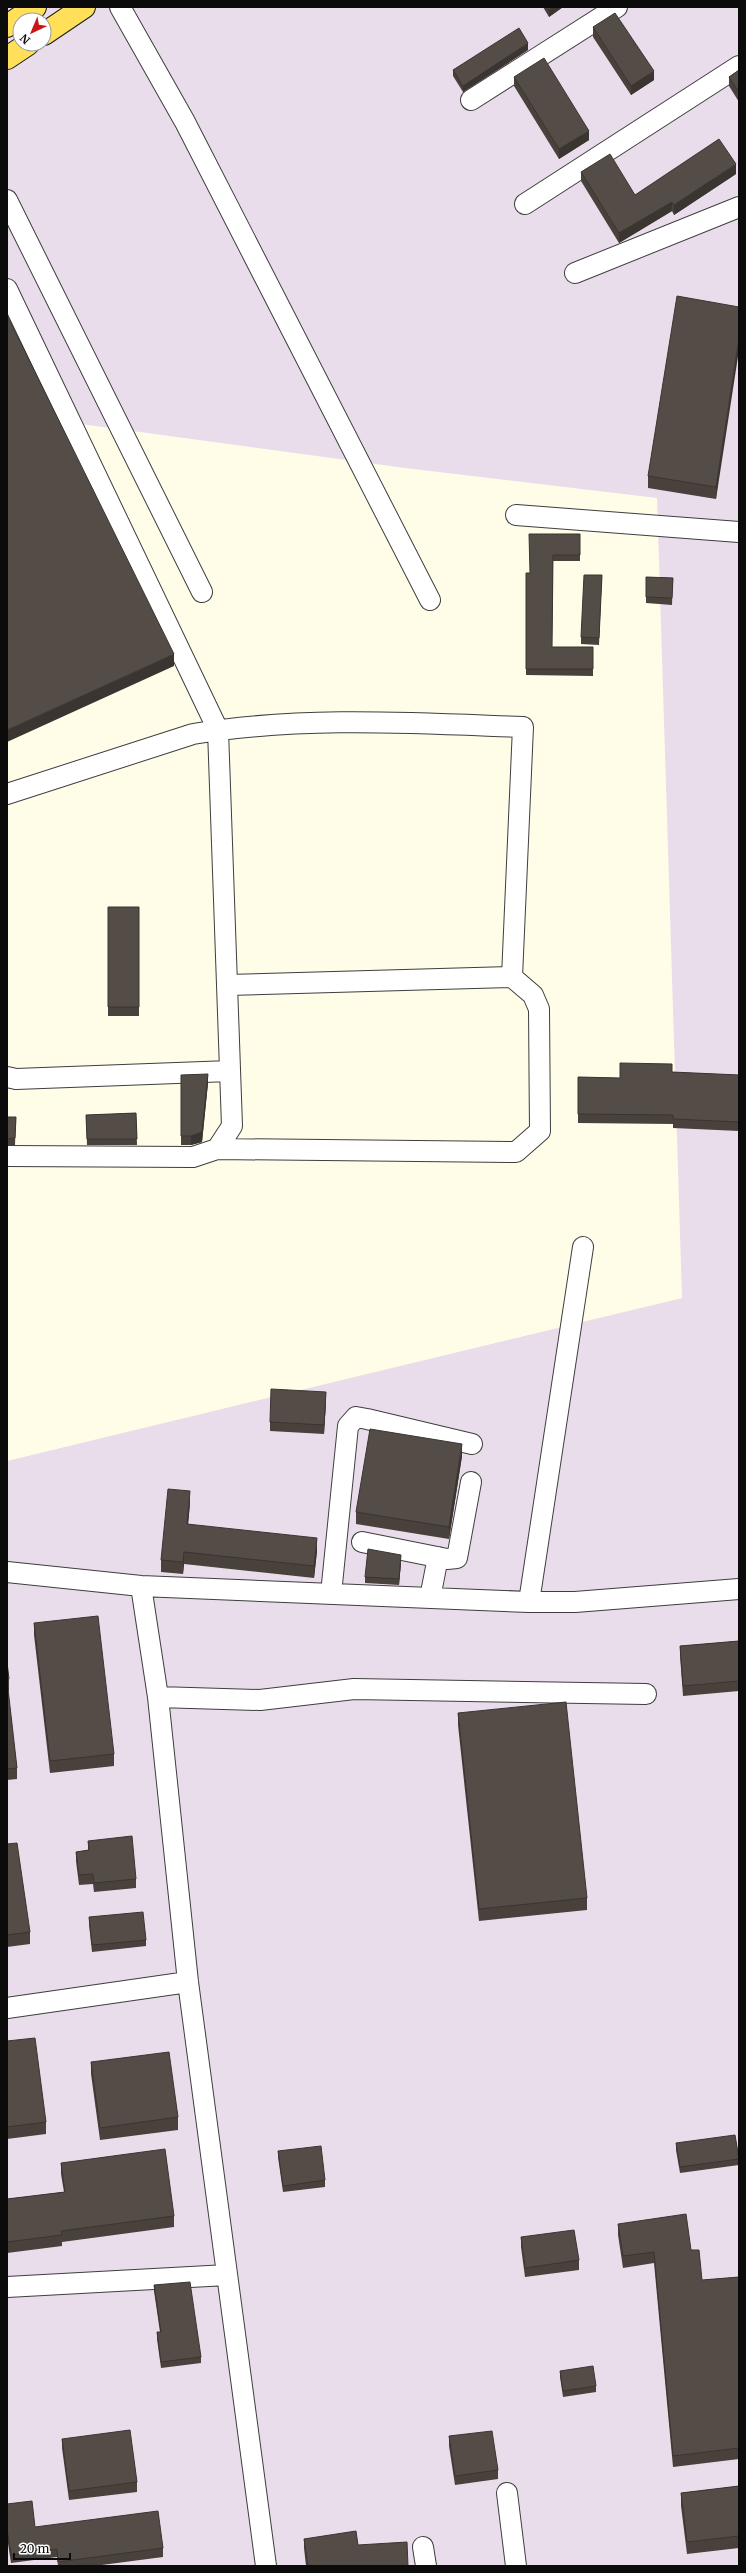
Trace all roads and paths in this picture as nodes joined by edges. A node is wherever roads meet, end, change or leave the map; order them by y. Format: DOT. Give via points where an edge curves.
graph roads {
  1 [pos="36,7"];
  2 [pos="84,7"];
  3 [pos="120,7"];
  4 [pos="617,7"];
  5 [pos="7,26"];
  6 [pos="52,29"];
  7 [pos="16,52"];
  8 [pos="7,58"];
  9 [pos="739,66"];
  10 [pos="471,100"];
  11 [pos="7,200"];
  12 [pos="525,204"];
  13 [pos="739,207"];
  14 [pos="575,274"];
  15 [pos="7,289"];
  16 [pos="516,515"];
  17 [pos="739,532"];
  18 [pos="202,592"];
  19 [pos="430,600"];
  20 [pos="218,730"];
  21 [pos="7,794"];
  22 [pos="512,977"];
  23 [pos="227,985"];
  24 [pos="230,1071"];
  25 [pos="7,1076"];
  26 [pos="217,1149"];
  27 [pos="7,1156"];
  28 [pos="583,1247"];
  29 [pos="472,1444"];
  30 [pos="472,1482"];
  31 [pos="362,1542"];
  32 [pos="438,1557"];
  33 [pos="7,1572"];
  34 [pos="142,1586"];
  35 [pos="739,1589"];
  36 [pos="331,1594"];
  37 [pos="430,1598"];
  38 [pos="529,1602"];
  39 [pos="646,1694"];
  40 [pos="158,1697"];
  41 [pos="188,1982"];
  42 [pos="7,2008"];
  43 [pos="227,2275"];
  44 [pos="7,2287"];
  45 [pos="507,2493"];
  46 [pos="266,2566"];
  47 [pos="516,2566"];
  1 -- 5 [label="main road"];
  2 -- 6 [label="main road"];
  3 -- 19 [label="street" via="185,122"];
  4 -- 10 [label="street"];
  7 -- 8 [label="main road"];
  9 -- 12 [label="street"];
  11 -- 18 [label="street"];
  13 -- 14 [label="street"];
  15 -- 20 [label="street"];
  16 -- 17 [label="street"];
  20 -- 21 [label="street" via="193,734"];
  20 -- 22 [label="street" via="343,721 523,727"];
  20 -- 23 [label="street"];
  22 -- 23 [label="street"];
  22 -- 26 [label="street" via="533,995 538,1009 540,1131 516,1152"];
  23 -- 24 [label="street"];
  24 -- 25 [label="street" via="16,1079"];
  24 -- 26 [label="street" via="232,1126"];
  26 -- 27 [label="street" via="193,1157"];
  28 -- 38 [label="street"];
  29 -- 36 [label="street" via="356,1417 348,1426"];
  30 -- 32 [label="street" via="459,1554 453,1559"];
  31 -- 32 [label="street"];
  32 -- 37 [label="street"];
  33 -- 34 [label="street"];
  34 -- 36 [label="street"];
  34 -- 40 [label="street"];
  35 -- 38 [label="street" via="575,1602"];
  36 -- 37 [label="street"];
  37 -- 38 [label="street"];
  39 -- 40 [label="street" via="354,1689 260,1700"];
  40 -- 41 [label="street"];
  41 -- 42 [label="street"];
  41 -- 43 [label="street"];
  43 -- 44 [label="street"];
  43 -- 46 [label="street"];
  45 -- 47 [label="street"];
}
